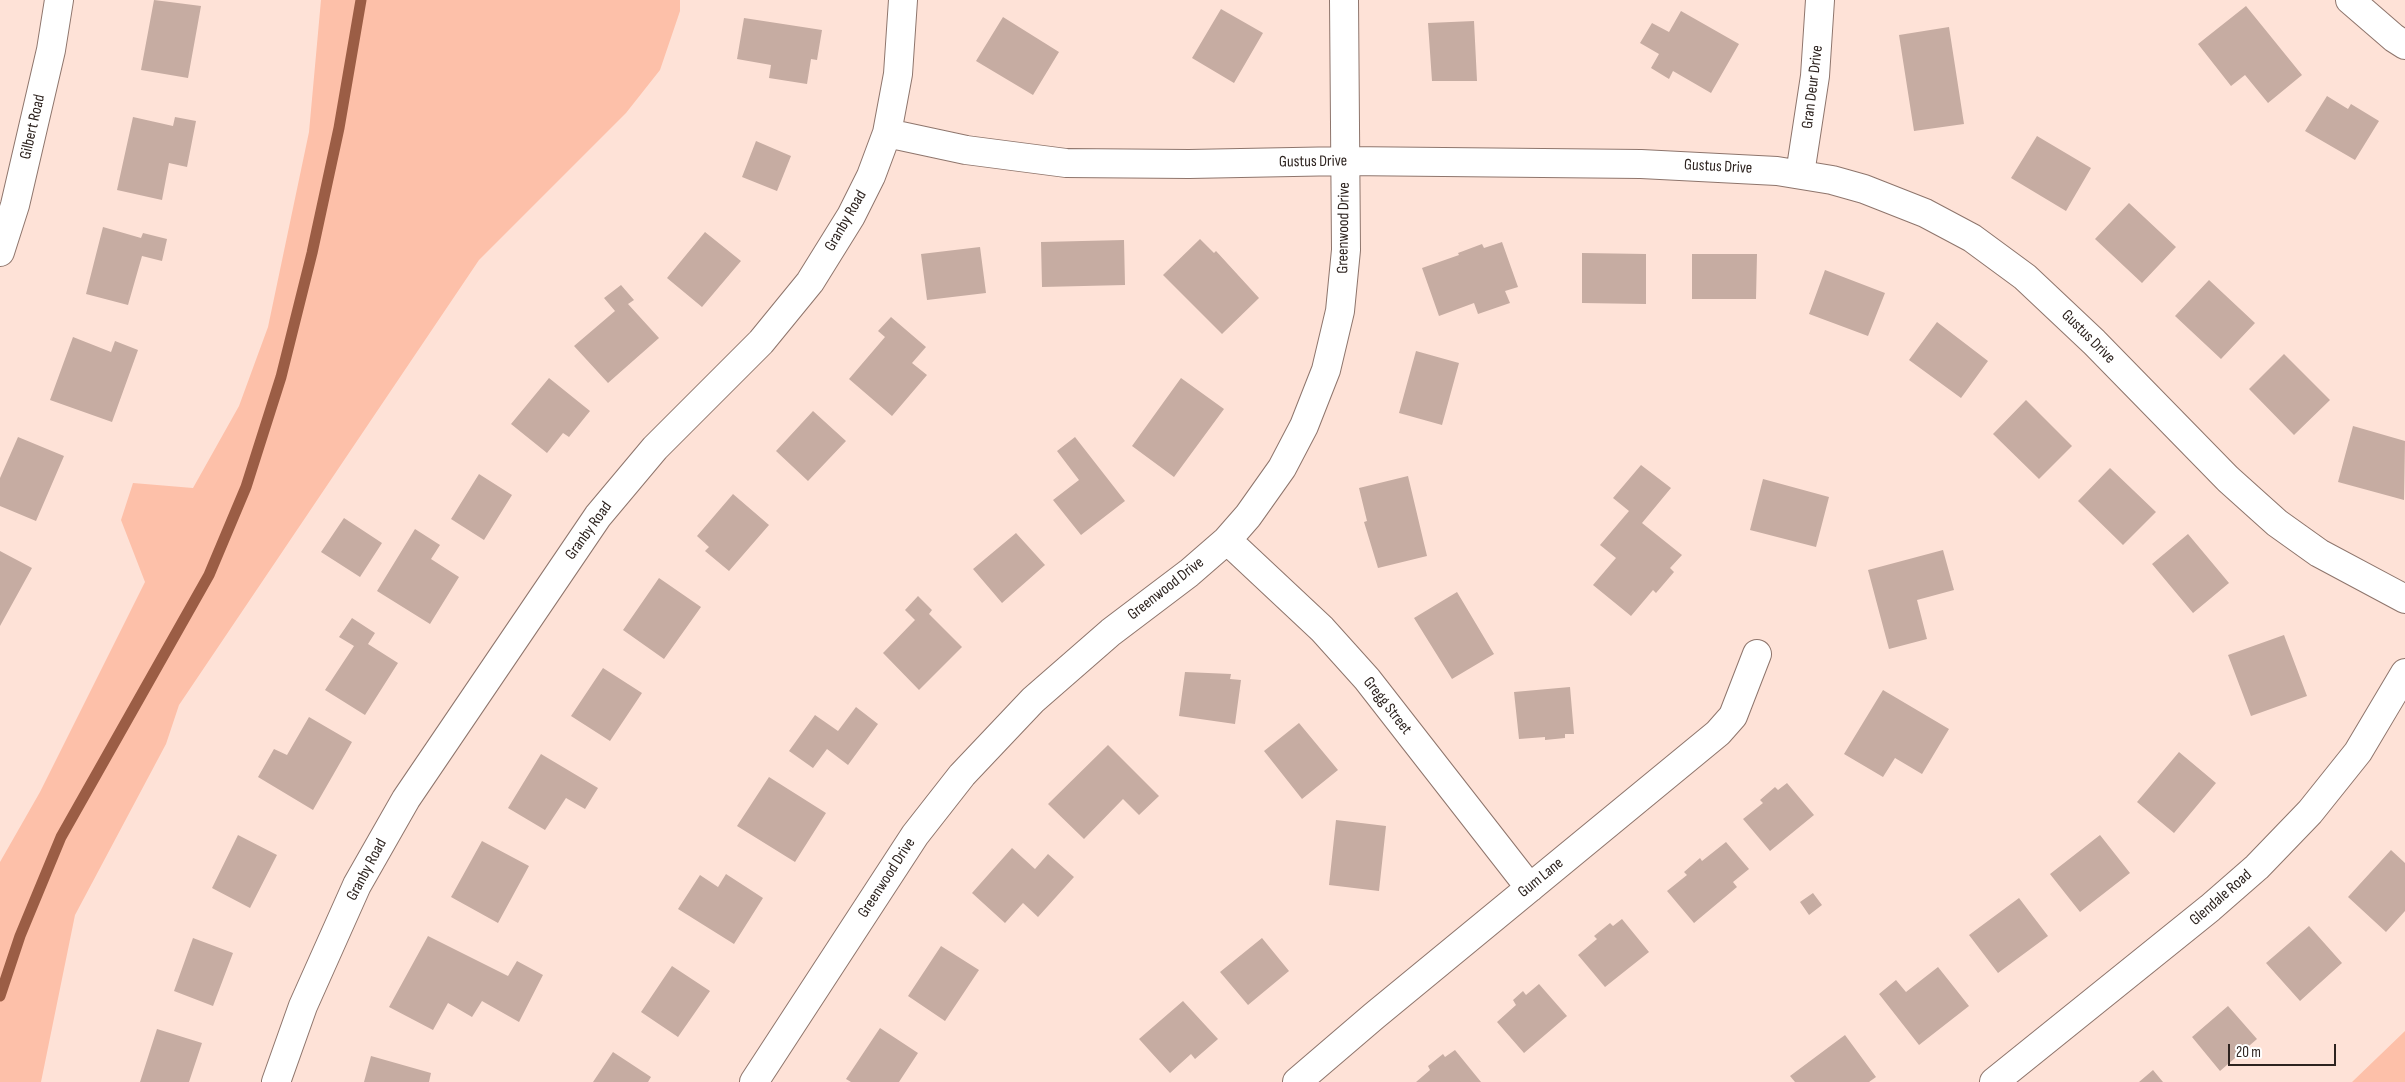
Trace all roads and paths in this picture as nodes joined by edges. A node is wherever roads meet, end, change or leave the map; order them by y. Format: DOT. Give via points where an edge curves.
graph roads {
  1 [pos="59,0"];
  2 [pos="903,0"];
  3 [pos="1344,0"];
  4 [pos="1820,0"];
  5 [pos="2350,0"];
  6 [pos="2405,44"];
  7 [pos="887,134"];
  8 [pos="1345,162"];
  9 [pos="1800,174"];
  10 [pos="0,252"];
  11 [pos="1227,540"];
  12 [pos="2405,599"];
  13 [pos="1757,654"];
  14 [pos="2405,673"];
  15 [pos="1530,888"];
  16 [pos="276,1082"];
  17 [pos="754,1082"];
  18 [pos="1297,1082"];
  19 [pos="1994,1082"];
  1 -- 10 [label="street, Gilbert Road" via="52,50 15,206"];
  2 -- 7 [label="street, Granby Road" via="898,74"];
  3 -- 8 [label="street, Greenwood Drive"];
  4 -- 9 [label="street, Gran Deur Drive" via="1815,76"];
  5 -- 6 [label="street"];
  7 -- 8 [label="street, Gustus Drive" via="966,150 1066,163"];
  7 -- 16 [label="street, Granby Road" via="851,216 810,282 761,342 655,448 598,516 406,799 357,885 302,1006"];
  8 -- 9 [label="street, Gustus Drive" via="1642,164"];
  8 -- 11 [label="street, Greenwood Drive" via="1346,250 1340,311 1326,370 1304,426 1282,468"];
  9 -- 12 [label="street, Gustus Drive" via="1864,189 1925,213 1972,238 2025,277 2059,308 2228,479 2277,523 2320,553"];
  11 -- 15 [label="street, Gregg Street" via="1322,629 1367,679"];
  11 -- 17 [label="street, Greenwood Drive" via="1111,632 1033,700 962,775 915,835"];
  13 -- 15 [label="street, Gum Lane" via="1733,716 1718,733"];
  14 -- 19 [label="street, Glendale Road" via="2358,752 2310,812 2257,867"];
  15 -- 18 [label="street, Gum Lane"];
}
